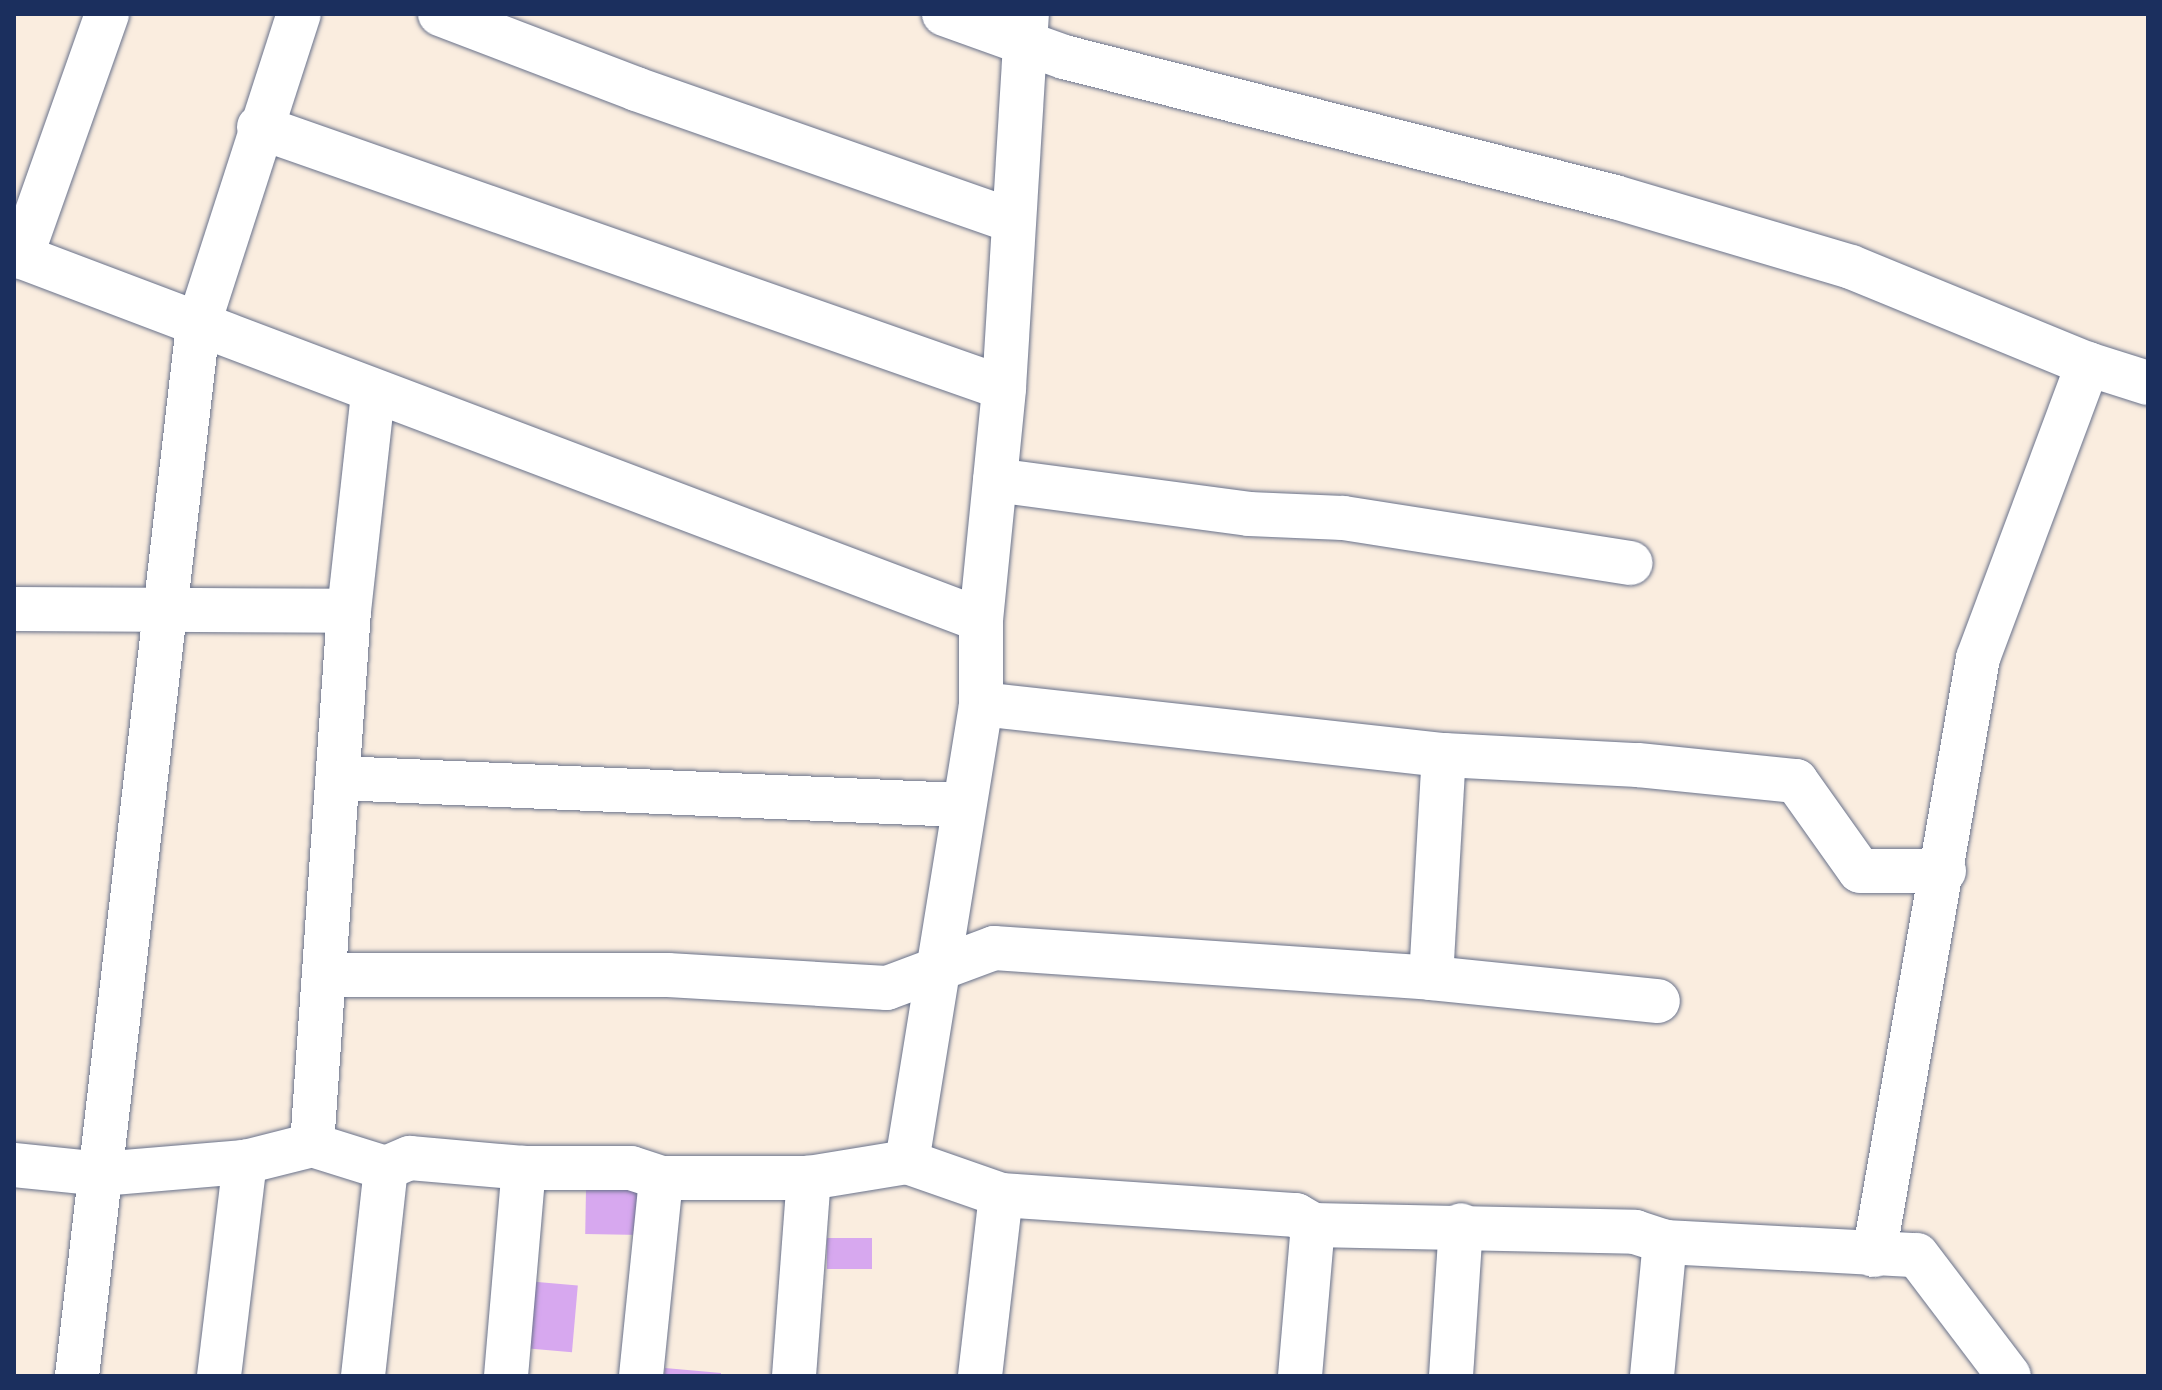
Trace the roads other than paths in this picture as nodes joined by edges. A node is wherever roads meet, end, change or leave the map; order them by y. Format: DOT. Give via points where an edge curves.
graph roads {
  1 [pos="107,14"];
  2 [pos="299,14"];
  3 [pos="440,14"];
  4 [pos="944,14"];
  5 [pos="1024,30"];
  6 [pos="259,127"];
  7 [pos="1013,221"];
  8 [pos="18,255"];
  9 [pos="198,326"];
  10 [pos="2088,364"];
  11 [pos="2148,383"];
  12 [pos="1004,388"];
  13 [pos="373,392"];
  14 [pos="995,480"];
  15 [pos="1631,563"];
  16 [pos="166,608"];
  17 [pos="14,609"];
  18 [pos="349,611"];
  19 [pos="981,620"];
  20 [pos="981,704"];
  21 [pos="1444,755"];
  22 [pos="339,778"];
  23 [pos="961,805"];
  24 [pos="1944,871"];
  25 [pos="940,968"];
  26 [pos="326,975"];
  27 [pos="1431,978"];
  28 [pos="1658,1001"];
  29 [pos="312,1145"];
  30 [pos="245,1162"];
  31 [pos="907,1162"];
  32 [pos="14,1165"];
  33 [pos="386,1168"];
  34 [pos="524,1168"];
  35 [pos="101,1174"];
  36 [pos="661,1178"];
  37 [pos="809,1178"];
  38 [pos="1001,1195"];
  39 [pos="1313,1225"];
  40 [pos="1461,1225"];
  41 [pos="1665,1242"];
  42 [pos="1874,1255"];
  43 [pos="77,1376"];
  44 [pos="219,1376"];
  45 [pos="363,1376"];
  46 [pos="506,1376"];
  47 [pos="641,1376"];
  48 [pos="794,1376"];
  49 [pos="980,1376"];
  50 [pos="1300,1376"];
  51 [pos="1451,1376"];
  52 [pos="1652,1376"];
  53 [pos="2009,1376"];
  1 -- 8 [label="street"];
  2 -- 6 [label="street"];
  3 -- 7 [label="street"];
  4 -- 5 [label="street"];
  5 -- 7 [label="street"];
  5 -- 10 [label="street" via="1821,258"];
  6 -- 9 [label="street"];
  6 -- 12 [label="street"];
  7 -- 12 [label="street"];
  8 -- 9 [label="street"];
  9 -- 13 [label="street"];
  9 -- 16 [label="street"];
  10 -- 11 [label="street"];
  10 -- 24 [label="street" via="1978,658"];
  12 -- 14 [label="street"];
  13 -- 18 [label="street"];
  13 -- 19 [label="street"];
  14 -- 15 [label="street" via="1249,514 1343,518"];
  14 -- 19 [label="street"];
  16 -- 17 [label="street"];
  16 -- 18 [label="street"];
  16 -- 35 [label="street"];
  18 -- 22 [label="street"];
  19 -- 20 [label="street"];
  20 -- 21 [label="street"];
  20 -- 23 [label="street"];
  21 -- 24 [label="street" via="1638,765 1796,781 1860,871"];
  21 -- 27 [label="street"];
  22 -- 23 [label="street"];
  22 -- 26 [label="street"];
  23 -- 25 [label="street"];
  24 -- 42 [label="street"];
  25 -- 26 [label="street" via="887,988 668,975"];
  25 -- 27 [label="street" via="994,948"];
  25 -- 31 [label="street"];
  26 -- 29 [label="street"];
  27 -- 28 [label="street"];
  29 -- 30 [label="street"];
  29 -- 33 [label="street"];
  30 -- 35 [label="street"];
  30 -- 44 [label="street"];
  31 -- 37 [label="street"];
  31 -- 38 [label="street"];
  32 -- 35 [label="street"];
  33 -- 34 [label="street" via="410,1158"];
  33 -- 45 [label="street"];
  34 -- 36 [label="street" via="631,1168"];
  34 -- 46 [label="street"];
  35 -- 43 [label="street"];
  36 -- 37 [label="street"];
  36 -- 47 [label="street"];
  37 -- 48 [label="street"];
  38 -- 39 [label="street" via="1296,1215"];
  38 -- 49 [label="street"];
  39 -- 40 [label="street"];
  39 -- 50 [label="street"];
  40 -- 41 [label="street" via="1635,1232"];
  40 -- 51 [label="street"];
  41 -- 42 [label="street"];
  41 -- 52 [label="street"];
  42 -- 53 [label="street" via="1917,1255"];
}
